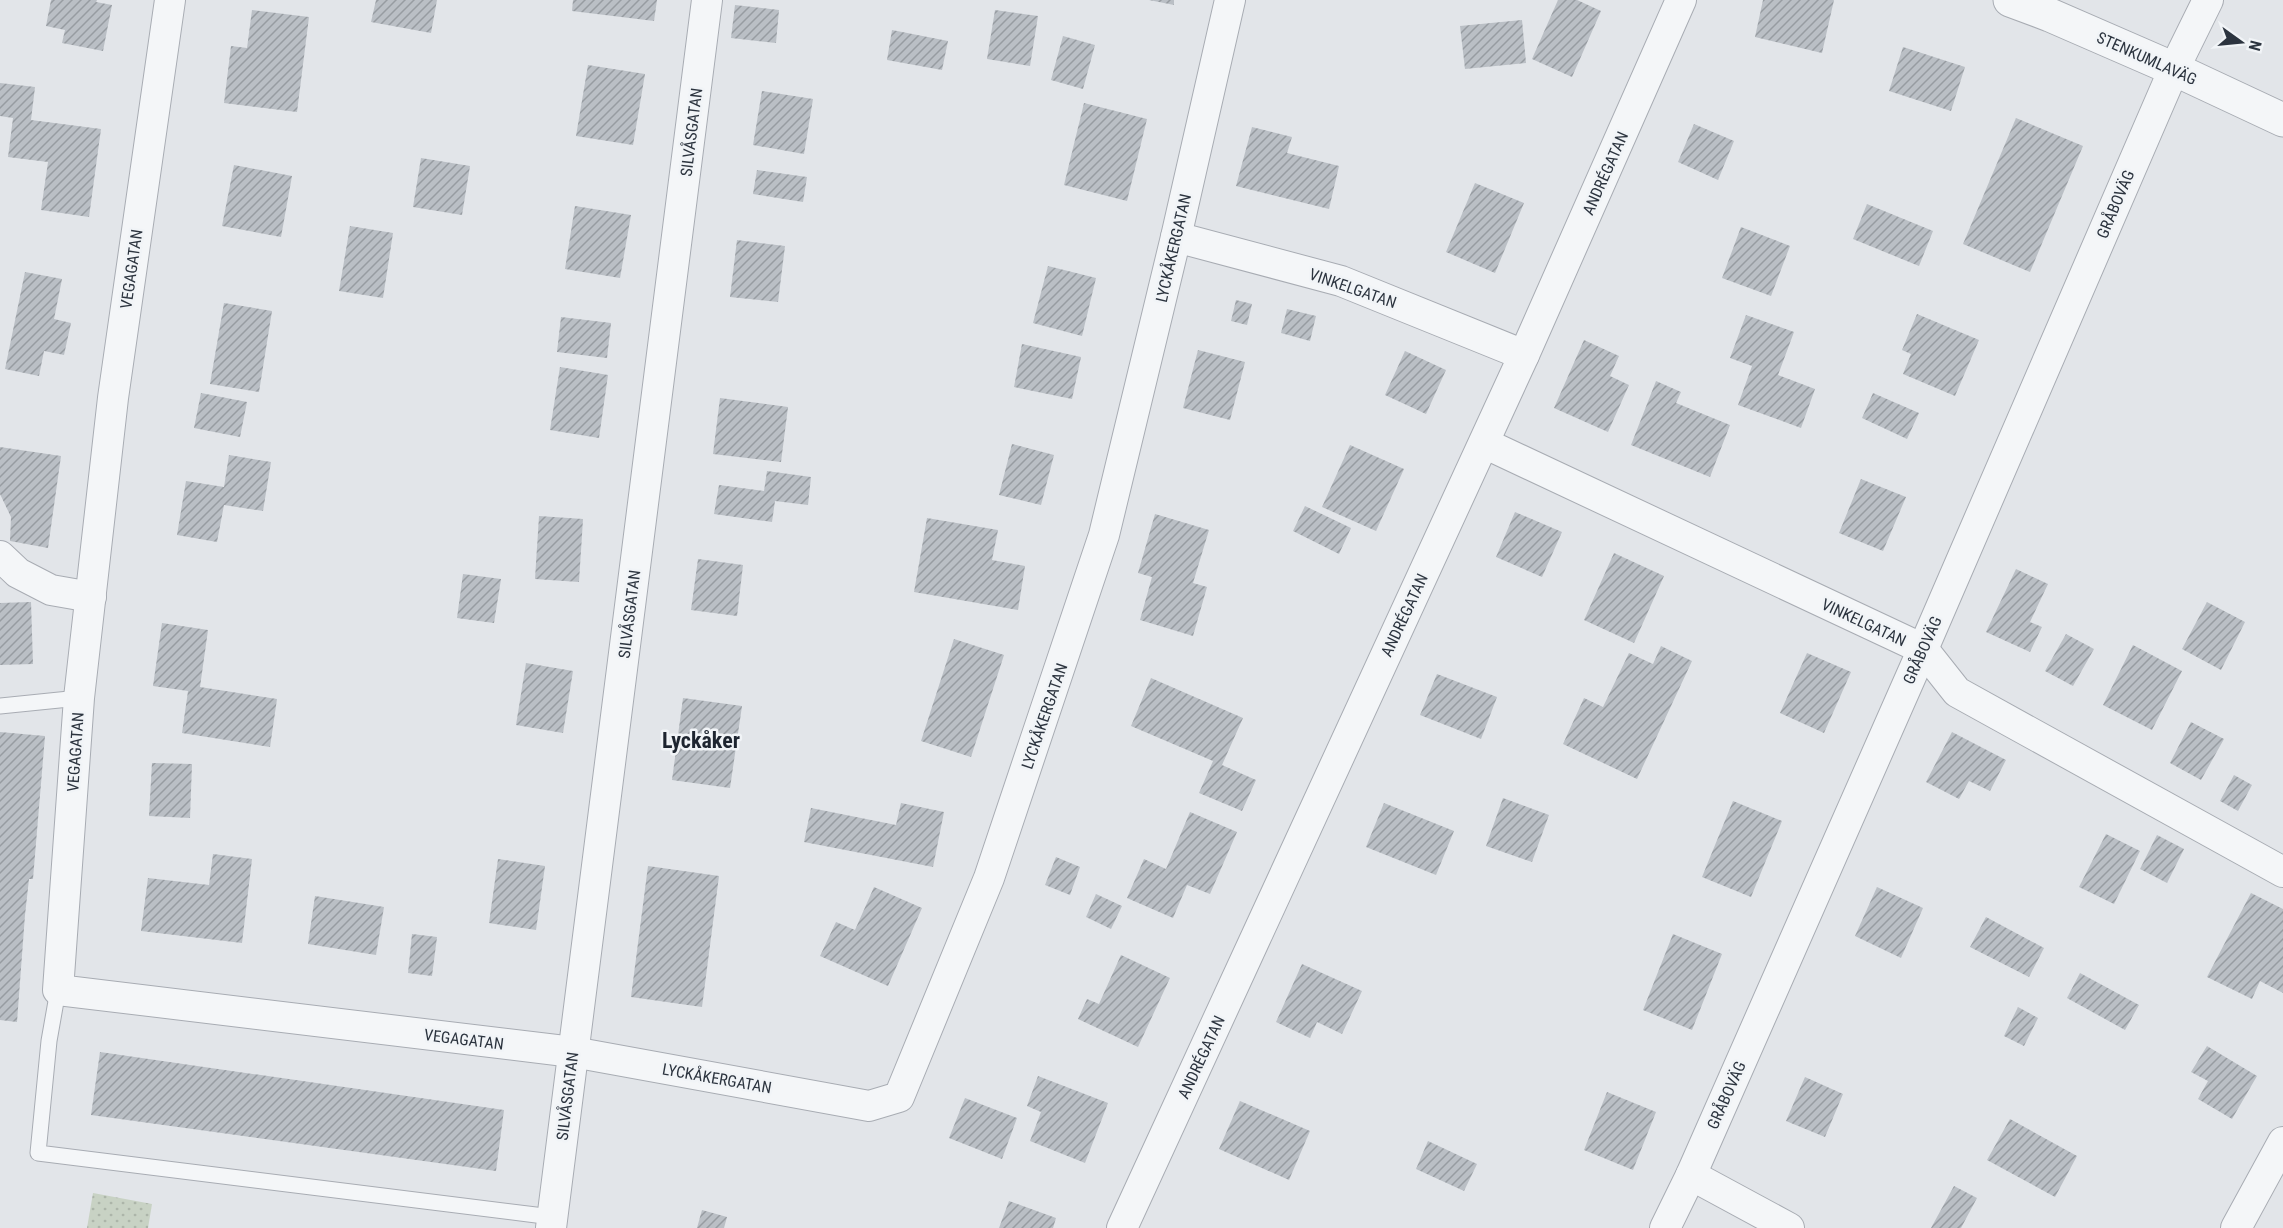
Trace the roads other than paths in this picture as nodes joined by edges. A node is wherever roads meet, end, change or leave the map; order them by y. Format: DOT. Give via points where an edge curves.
graph roads {
  1 [pos="170,0"];
  2 [pos="707,0"];
  3 [pos="1230,0"];
  4 [pos="1681,0"];
  5 [pos="2010,0"];
  6 [pos="2208,0"];
  7 [pos="2174,69"];
  8 [pos="2283,120"];
  9 [pos="1176,237"];
  10 [pos="1524,355"];
  11 [pos="1484,443"];
  12 [pos="0,556"];
  13 [pos="91,597"];
  14 [pos="1923,650"];
  15 [pos="79,698"];
  16 [pos="0,706"];
  17 [pos="2283,872"];
  18 [pos="58,990"];
  19 [pos="573,1052"];
  20 [pos="2283,1142"];
  21 [pos="1691,1175"];
  22 [pos="552,1222"];
  23 [pos="1122,1228"];
  24 [pos="1665,1228"];
  25 [pos="1789,1228"];
  26 [pos="2236,1228"];
  1 -- 13 [label="street, VEGAGATAN" via="113,398"];
  2 -- 19 [label="street, SILVÅSGATAN"];
  3 -- 9 [label="street, LYCKÅKERGATAN"];
  4 -- 10 [label="street, ANDRÉGATAN"];
  5 -- 7 [label="street, STENKUMLAVÄG"];
  6 -- 7 [label="street, GRÅBOVÄG"];
  7 -- 8 [label="street, STENKUMLAVÄG"];
  7 -- 14 [label="street, GRÅBOVÄG"];
  9 -- 10 [label="street, VINKELGATAN" via="1341,281"];
  9 -- 19 [label="street, LYCKÅKERGATAN" via="1104,535 989,878 899,1097 869,1106"];
  10 -- 11 [label="street, ANDRÉGATAN"];
  11 -- 14 [label="street, VINKELGATAN"];
  11 -- 23 [label="street, ANDRÉGATAN"];
  12 -- 13 [label="street" via="18,573 51,590"];
  13 -- 15 [label="street, VEGAGATAN"];
  14 -- 17 [label="street, VINKELGATAN" via="1957,692"];
  14 -- 21 [label="street, GRÅBOVÄG"];
  15 -- 16 [label="lane"];
  15 -- 18 [label="street, VEGAGATAN"];
  18 -- 19 [label="street, VEGAGATAN"];
  18 -- 22 [label="lane" via="38,1153"];
  19 -- 22 [label="street, SILVÅSGATAN"];
  20 -- 26 [label="street"];
  21 -- 24 [label="street, GRÅBOVÄG"];
  21 -- 25 [label="street"];
}
